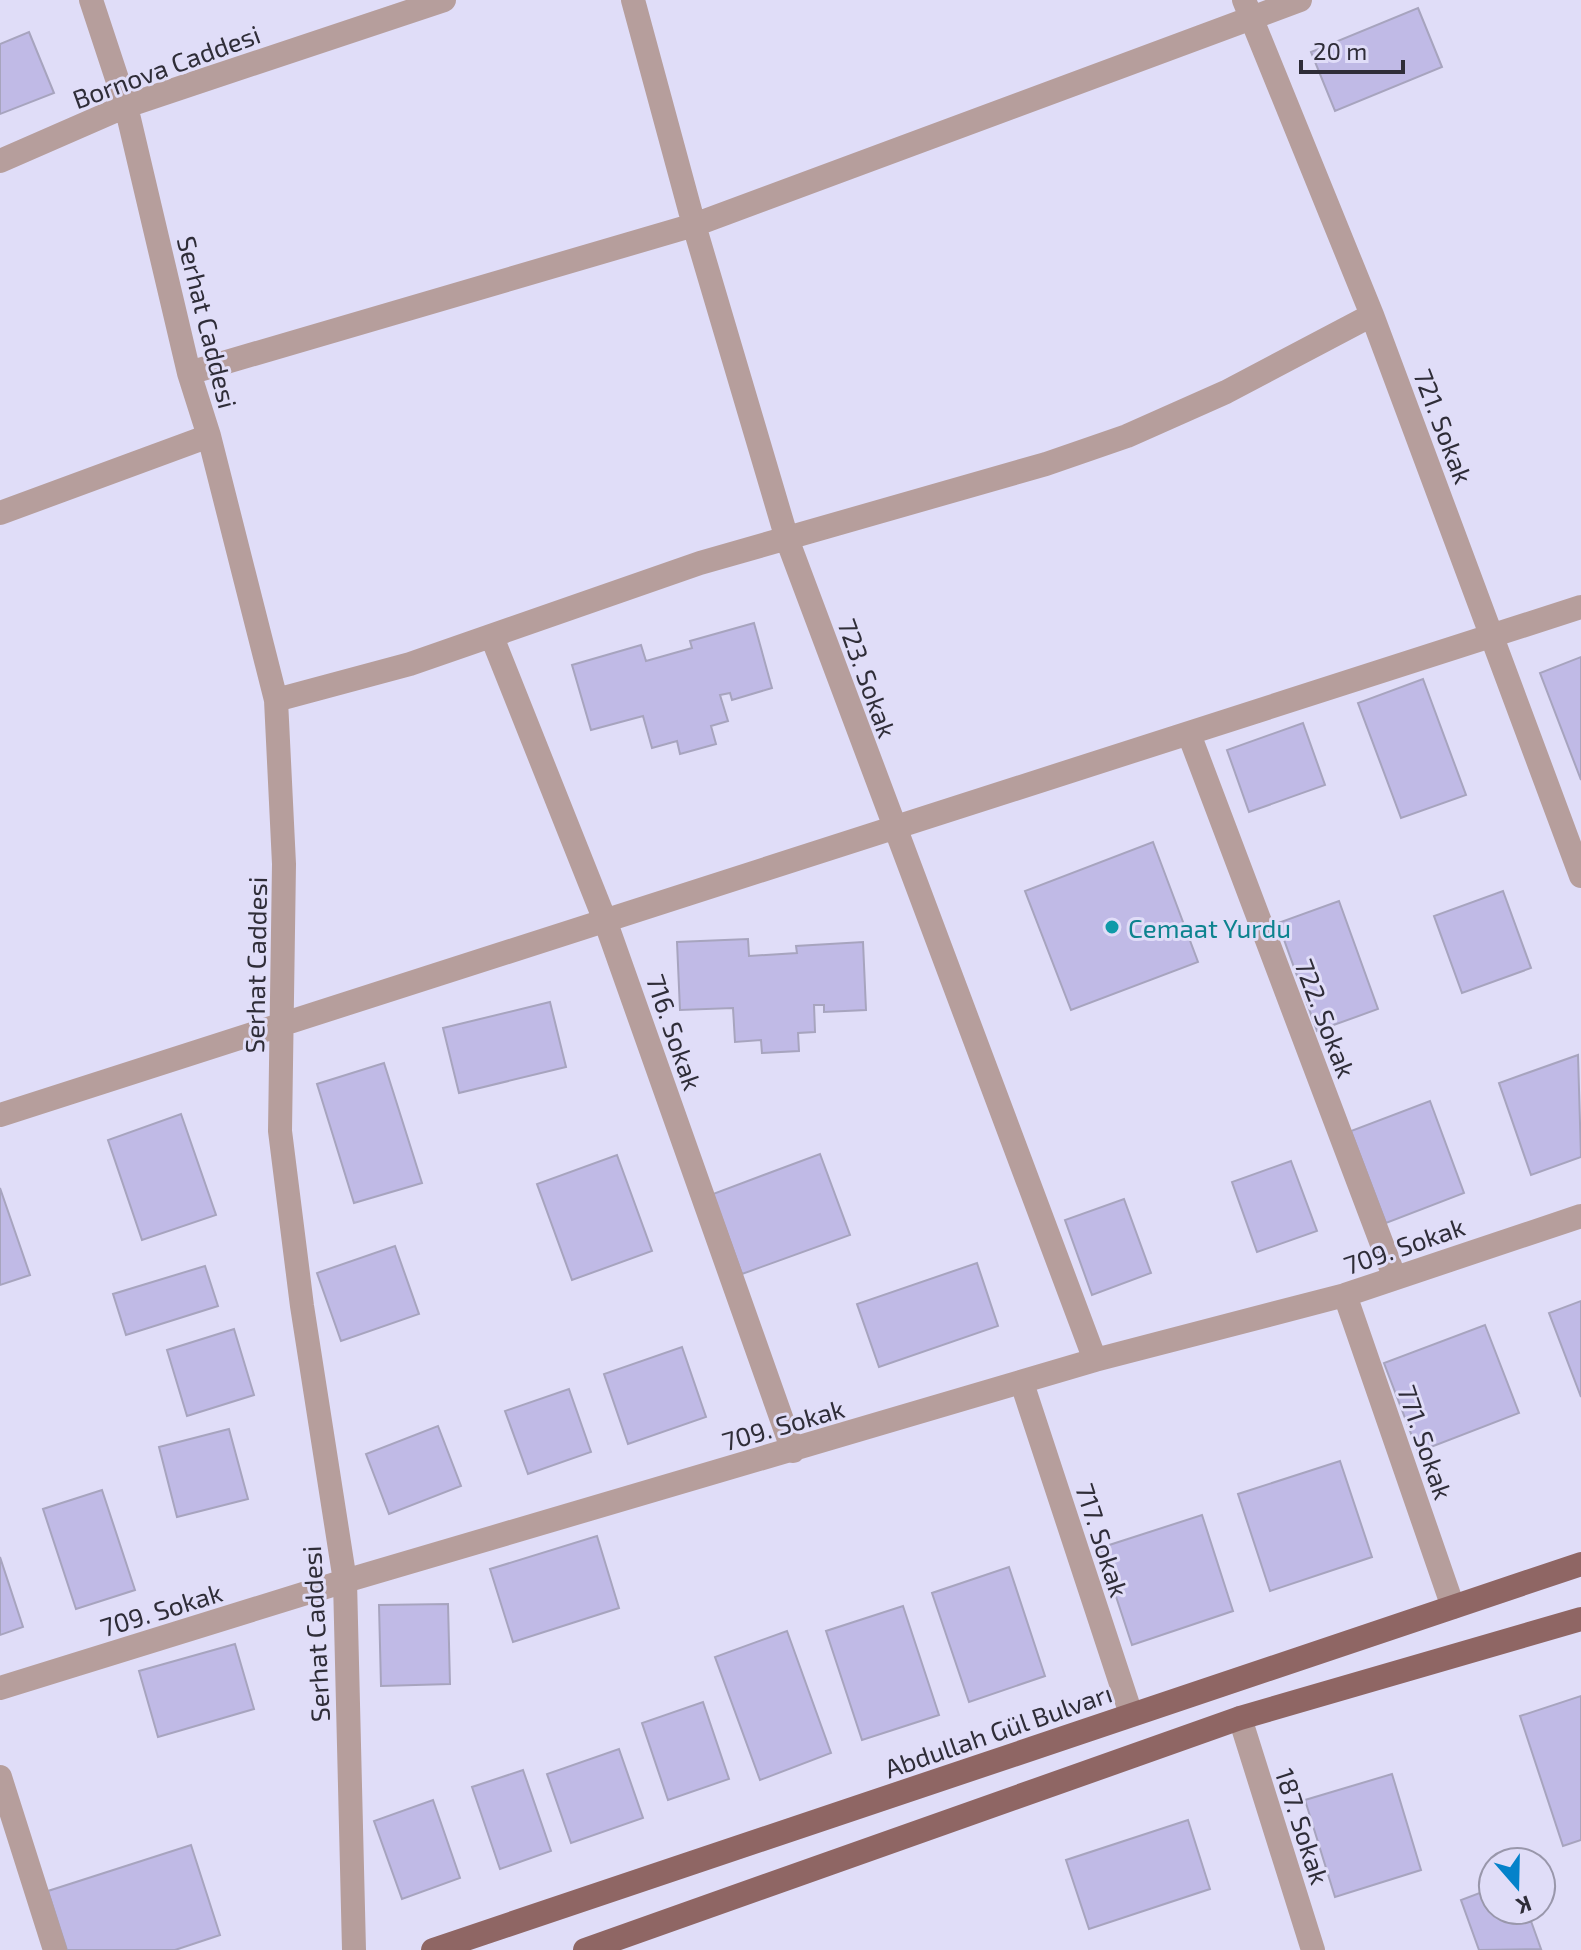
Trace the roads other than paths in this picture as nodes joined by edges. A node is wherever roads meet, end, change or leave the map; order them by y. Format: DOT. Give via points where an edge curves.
graph roads {
  1 [pos="91,0"];
  2 [pos="444,0"];
  3 [pos="633,0"];
  4 [pos="1300,0"];
  5 [pos="1247,8"];
  6 [pos="126,106"];
  7 [pos="0,161"];
  8 [pos="694,225"];
  9 [pos="1372,315"];
  10 [pos="189,373"];
  11 [pos="209,436"];
  12 [pos="0,513"];
  13 [pos="787,539"];
  14 [pos="1581,607"];
  15 [pos="1493,636"];
  16 [pos="492,637"];
  17 [pos="276,700"];
  18 [pos="1189,734"];
  19 [pos="894,830"];
  20 [pos="1581,876"];
  21 [pos="606,923"];
  22 [pos="281,1023"];
  23 [pos="0,1115"];
  24 [pos="1581,1216"];
  25 [pos="1394,1276"];
  26 [pos="1345,1295"];
  27 [pos="1095,1360"];
  28 [pos="1022,1383"];
  29 [pos="793,1451"];
  30 [pos="1581,1564"];
  31 [pos="345,1581"];
  32 [pos="1453,1607"];
  33 [pos="1581,1619"];
  34 [pos="0,1688"];
  35 [pos="1131,1714"];
  36 [pos="1240,1718"];
  37 [pos="0,1777"];
  38 [pos="55,1950"];
  39 [pos="354,1950"];
  40 [pos="433,1950"];
  41 [pos="585,1950"];
  42 [pos="1313,1950"];
  1 -- 6 [label="street, Serhat Caddesi"];
  2 -- 6 [label="street, Bornova Caddesi"];
  3 -- 8 [label="street, 723. Sokak"];
  4 -- 5 [label="street"];
  5 -- 8 [label="street"];
  5 -- 9 [label="street, 721. Sokak"];
  6 -- 7 [label="street, Bornova Caddesi"];
  6 -- 10 [label="street, Serhat Caddesi"];
  8 -- 10 [label="street"];
  8 -- 13 [label="street, 723. Sokak"];
  9 -- 13 [label="street" via="1226,392 1127,436"];
  9 -- 15 [label="street, 721. Sokak"];
  10 -- 11 [label="street, Serhat Caddesi"];
  11 -- 12 [label="street"];
  11 -- 17 [label="street, Serhat Caddesi"];
  13 -- 16 [label="street" via="700,563"];
  13 -- 19 [label="street, 723. Sokak"];
  14 -- 15 [label="street"];
  15 -- 18 [label="street"];
  15 -- 20 [label="street, 721. Sokak"];
  16 -- 17 [label="street"];
  16 -- 21 [label="street, 716. Sokak"];
  17 -- 22 [label="street, Serhat Caddesi" via="284,864"];
  18 -- 19 [label="street"];
  18 -- 25 [label="street, 722. Sokak"];
  19 -- 21 [label="street"];
  19 -- 27 [label="street, 723. Sokak"];
  21 -- 22 [label="street"];
  21 -- 29 [label="street, 716. Sokak"];
  22 -- 23 [label="street"];
  22 -- 31 [label="street, Serhat Caddesi" via="280,1131"];
  24 -- 25 [label="street, 709. Sokak"];
  25 -- 26 [label="street, 709. Sokak"];
  26 -- 27 [label="street, 709. Sokak"];
  26 -- 32 [label="street, 771. Sokak"];
  27 -- 28 [label="street, 709. Sokak"];
  28 -- 29 [label="street, 709. Sokak"];
  28 -- 35 [label="street, 717. Sokak"];
  29 -- 31 [label="street, 709. Sokak"];
  30 -- 32 [label="main road, Abdullah Gül Bulvarı"];
  31 -- 34 [label="street, 709. Sokak"];
  31 -- 39 [label="street, Serhat Caddesi"];
  32 -- 35 [label="main road, Abdullah Gül Bulvarı"];
  33 -- 36 [label="main road"];
  35 -- 40 [label="main road, Abdullah Gül Bulvarı"];
  36 -- 41 [label="main road"];
  36 -- 42 [label="street, 187. Sokak"];
  37 -- 38 [label="street"];
}
